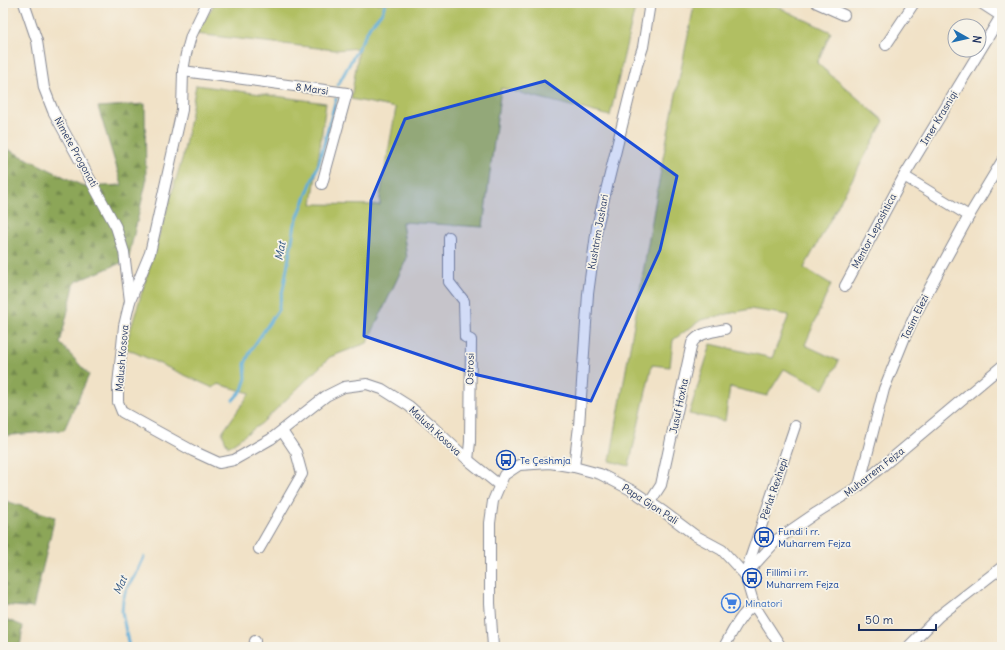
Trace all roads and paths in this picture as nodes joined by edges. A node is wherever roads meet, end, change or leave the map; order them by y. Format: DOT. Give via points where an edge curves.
graph roads {
  1 [pos="24,3"];
  2 [pos="207,3"];
  3 [pos="650,3"];
  4 [pos="817,3"];
  5 [pos="914,3"];
  6 [pos="981,3"];
  7 [pos="844,15"];
  8 [pos="886,45"];
  9 [pos="183,71"];
  10 [pos="1002,161"];
  11 [pos="904,176"];
  12 [pos="322,184"];
  13 [pos="969,216"];
  14 [pos="449,237"];
  15 [pos="845,286"];
  16 [pos="130,301"];
  17 [pos="725,329"];
  18 [pos="1002,366"];
  19 [pos="795,426"];
  20 [pos="282,431"];
  21 [pos="468,460"];
  22 [pos="574,467"];
  23 [pos="499,485"];
  24 [pos="859,486"];
  25 [pos="650,502"];
  26 [pos="259,549"];
  27 [pos="1002,567"];
  28 [pos="745,575"];
  29 [pos="754,605"];
  30 [pos="493,647"];
  31 [pos="724,647"];
  32 [pos="781,647"];
  33 [pos="908,647"];
  1 -- 16 [label="street, Nimete Progonati" via="37,41 44,88 51,105 116,226 124,252"];
  2 -- 9 [label="street, Malush Kosova" via="191,36"];
  3 -- 22 [label="street, Kushtrim Jashari" via="642,51 597,227 588,294"];
  4 -- 7 [label="street"];
  5 -- 8 [label="street"];
  6 -- 11 [label="street, Imer Krasniqi" via="1001,16"];
  9 -- 12 [label="street, 8 Marsi" via="347,93"];
  9 -- 16 [label="street, Malush Kosova" via="182,110 150,253"];
  10 -- 13 [label="street, Tasim Elezi"];
  11 -- 13 [label="street"];
  11 -- 15 [label="street, Mentor Leposhtica"];
  13 -- 24 [label="street, Tasim Elezi" via="905,337 884,389"];
  14 -- 21 [label="street, Ostrosi" via="449,282 464,300 465,336 471,340"];
  16 -- 20 [label="street, Malush Kosova" via="124,326 118,386 119,407 125,415 219,463 234,460"];
  17 -- 25 [label="street, Jusuf Hoxha" via="702,335 695,338 692,343 661,485"];
  18 -- 24 [label="street, Muharrem Fejza"];
  19 -- 28 [label="street, Përlat Rexhepi"];
  20 -- 21 [label="street, Malush Kosova" via="326,396 344,387 367,384 382,389 409,406"];
  20 -- 26 [label="street" via="296,452 302,474"];
  21 -- 23 [label="street, Malush Kosova"];
  22 -- 23 [label="street, Papa Gjon Pali" via="550,463 519,464 504,475"];
  22 -- 25 [label="street, Papa Gjon Pali" via="600,474"];
  23 -- 30 [label="street, Papa Gjon Pali" via="493,501 490,523"];
  24 -- 28 [label="street, Muharrem Fejza" via="778,539"];
  25 -- 28 [label="street, Papa Gjon Pali" via="696,536 722,550"];
  27 -- 33 [label="street" via="939,616"];
  28 -- 29 [label="street"];
  29 -- 31 [label="street" via="745,612"];
  29 -- 32 [label="street"];
}
